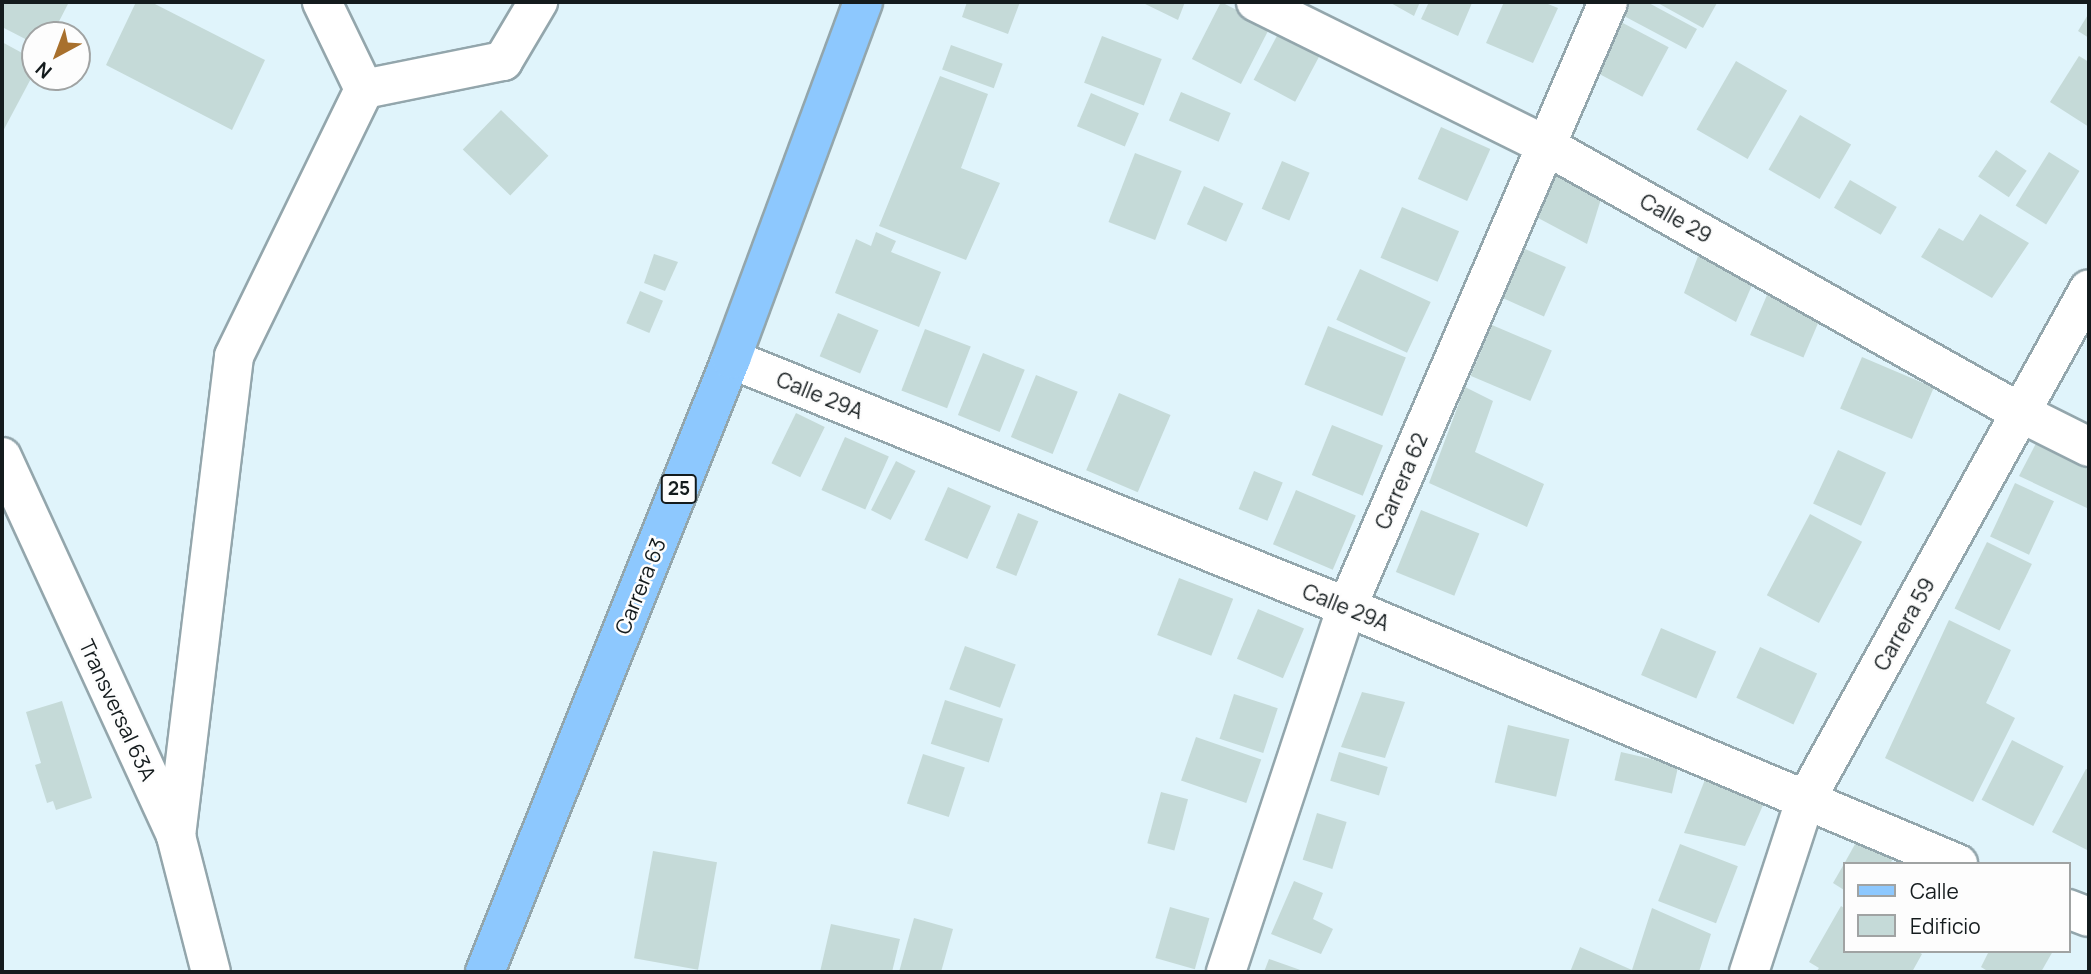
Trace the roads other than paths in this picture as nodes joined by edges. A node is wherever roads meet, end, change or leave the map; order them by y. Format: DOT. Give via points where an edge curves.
graph roads {
  1 [pos="322,2"];
  2 [pos="538,2"];
  3 [pos="863,2"];
  4 [pos="1255,2"];
  5 [pos="1608,2"];
  6 [pos="364,89"];
  7 [pos="1544,144"];
  8 [pos="2089,289"];
  9 [pos="730,359"];
  10 [pos="2021,413"];
  11 [pos="2089,447"];
  12 [pos="2,457"];
  13 [pos="1347,607"];
  14 [pos="1805,801"];
  15 [pos="176,836"];
  16 [pos="1953,862"];
  17 [pos="2070,910"];
  18 [pos="2089,917"];
  19 [pos="211,972"];
  20 [pos="485,972"];
  21 [pos="1226,972"];
  22 [pos="1749,972"];
  1 -- 6 [label="street"];
  2 -- 6 [label="street" via="503,61"];
  3 -- 9 [label="main road, Carrera 63 / 25"];
  4 -- 7 [label="street, Calle 29"];
  5 -- 7 [label="street, Carrera 62"];
  6 -- 15 [label="street" via="234,356"];
  7 -- 10 [label="street, Calle 29"];
  7 -- 13 [label="street, Carrera 62"];
  8 -- 10 [label="street, Carrera 59"];
  9 -- 13 [label="street, Calle 29A"];
  9 -- 20 [label="main road, Carrera 63 / 25"];
  10 -- 11 [label="street, Calle 29"];
  10 -- 14 [label="street, Carrera 59"];
  12 -- 15 [label="street, Transversal 63A"];
  13 -- 14 [label="street, Calle 29A"];
  13 -- 21 [label="street, Carrera 62"];
  14 -- 16 [label="street, Calle 29A"];
  14 -- 22 [label="street, Carrera 59"];
  15 -- 19 [label="street, Transversal 63A"];
  17 -- 18 [label="street"];
}
